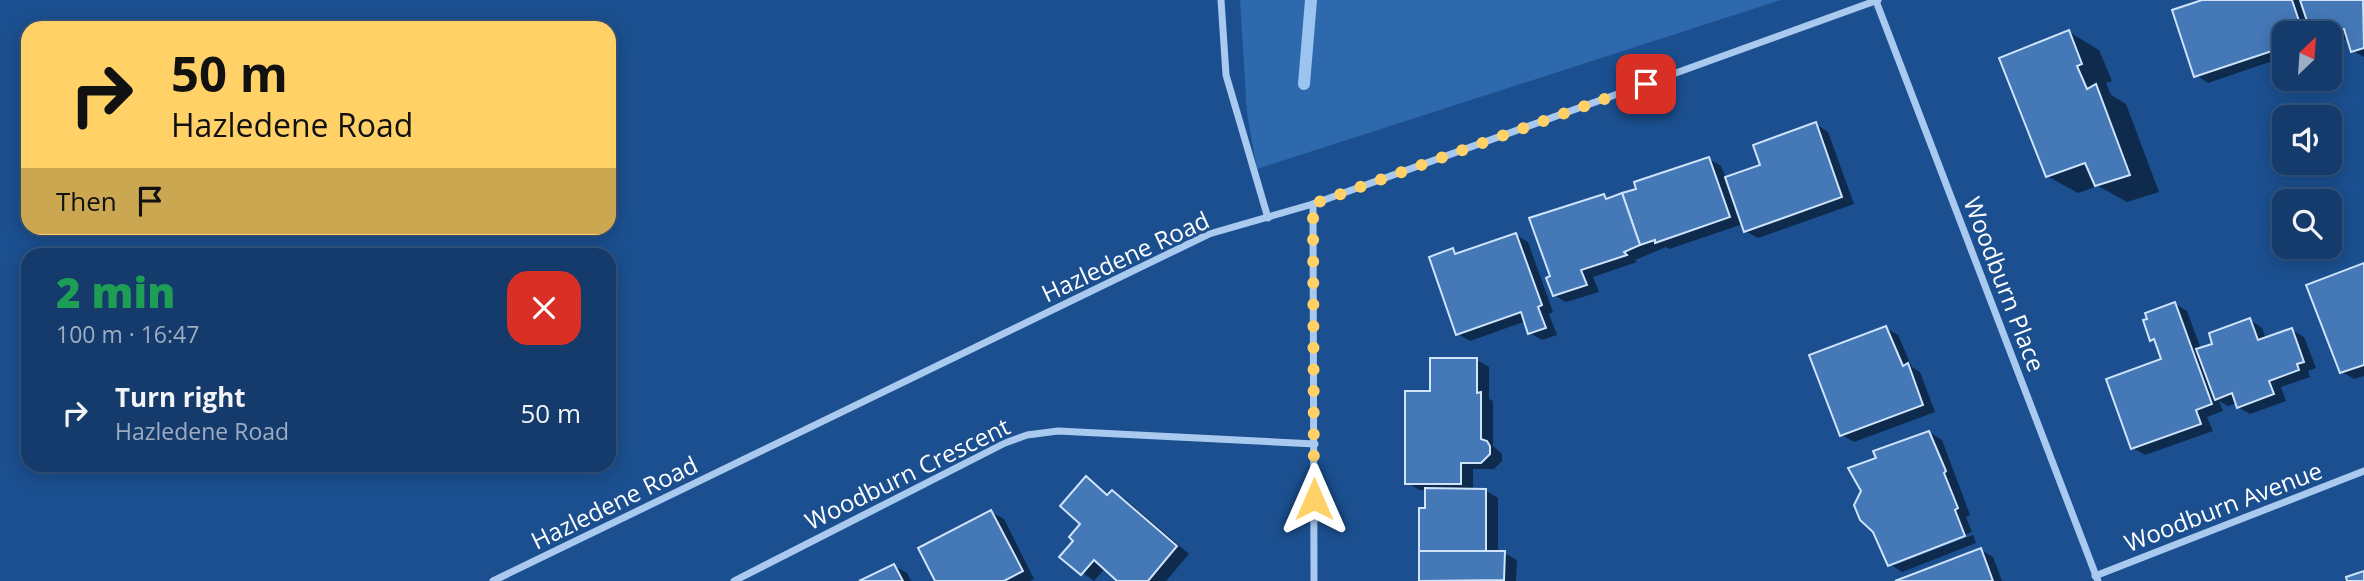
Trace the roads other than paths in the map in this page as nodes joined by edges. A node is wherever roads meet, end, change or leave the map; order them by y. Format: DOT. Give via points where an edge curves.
graph roads {
  1 [pos="1221,0"];
  2 [pos="1877,0"];
  3 [pos="1313,204"];
  4 [pos="1268,218"];
  5 [pos="1315,444"];
  6 [pos="2364,471"];
  7 [pos="2097,579"];
  8 [pos="493,581"];
  9 [pos="734,581"];
  10 [pos="1314,581"];
  1 -- 4 [label="street" via="1226,75"];
  2 -- 3 [label="street, Hazledene Road"];
  2 -- 7 [label="street, Woodburn Place"];
  3 -- 4 [label="street, Hazledene Road"];
  3 -- 5 [label="street"];
  4 -- 8 [label="street, Hazledene Road" via="1209,234"];
  5 -- 9 [label="street, Woodburn Crescent" via="1058,431 1027,435"];
  5 -- 10 [label="street"];
  6 -- 7 [label="street, Woodburn Avenue"];
}
